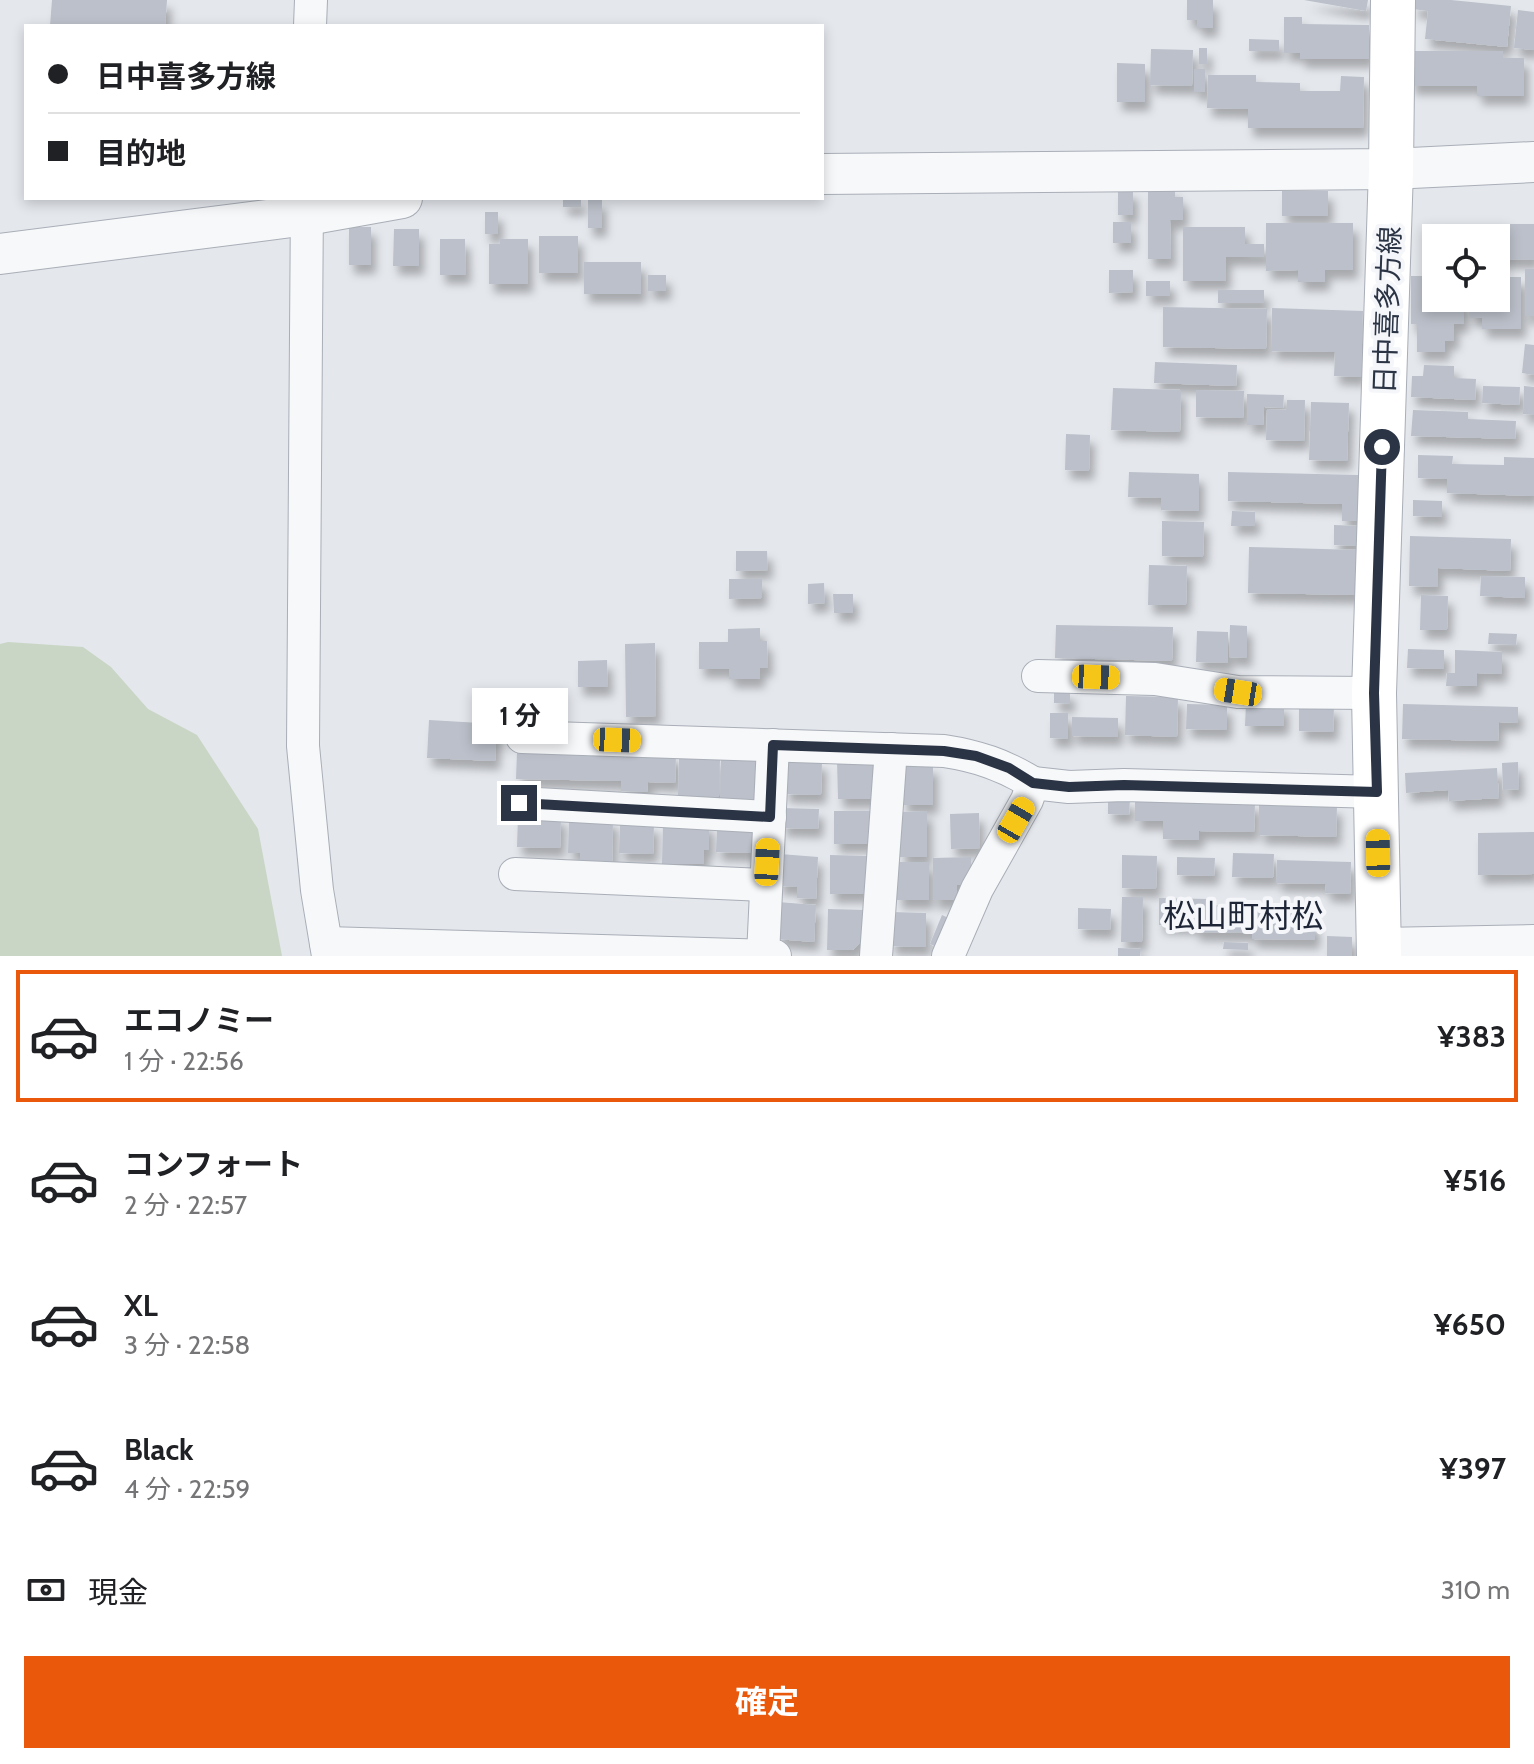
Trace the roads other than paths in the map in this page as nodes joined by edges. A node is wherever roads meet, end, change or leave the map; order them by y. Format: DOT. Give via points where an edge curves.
graph roads {
  1 [pos="311,0"];
  2 [pos="1393,0"];
  3 [pos="310,24"];
  4 [pos="1534,162"];
  5 [pos="1391,169"];
  6 [pos="824,174"];
  7 [pos="381,200"];
  8 [pos="307,207"];
  9 [pos="0,254"];
  10 [pos="1038,676"];
  11 [pos="1374,693"];
  12 [pos="522,737"];
  13 [pos="773,745"];
  14 [pos="891,749"];
  15 [pos="1033,783"];
  16 [pos="1377,792"];
  17 [pos="519,803"];
  18 [pos="770,817"];
  19 [pos="515,874"];
  20 [pos="766,885"];
  21 [pos="1534,941"];
  22 [pos="327,950"];
  23 [pos="1380,950"];
  24 [pos="763,955"];
  25 [pos="775,956"];
  26 [pos="876,956"];
  27 [pos="948,956"];
  1 -- 3 [label="street"];
  2 -- 5 [label="main road, 日中喜多方線"];
  4 -- 5 [label="street"];
  5 -- 6 [label="street"];
  5 -- 11 [label="main road, 日中喜多方線"];
  7 -- 8 [label="street"];
  8 -- 9 [label="street"];
  8 -- 22 [label="street" via="303,746"];
  10 -- 11 [label="street" via="1155,679 1238,692"];
  11 -- 16 [label="main road, 日中喜多方線"];
  12 -- 13 [label="street"];
  13 -- 14 [label="street"];
  13 -- 18 [label="street"];
  14 -- 15 [label="street" via="976,756"];
  14 -- 26 [label="street"];
  15 -- 16 [label="street"];
  15 -- 27 [label="street"];
  16 -- 23 [label="main road, 日中喜多方線"];
  17 -- 18 [label="street"];
  18 -- 20 [label="street"];
  19 -- 20 [label="street"];
  20 -- 24 [label="street"];
  21 -- 23 [label="street"];
  22 -- 24 [label="street"];
  24 -- 25 [label="street"];
}
